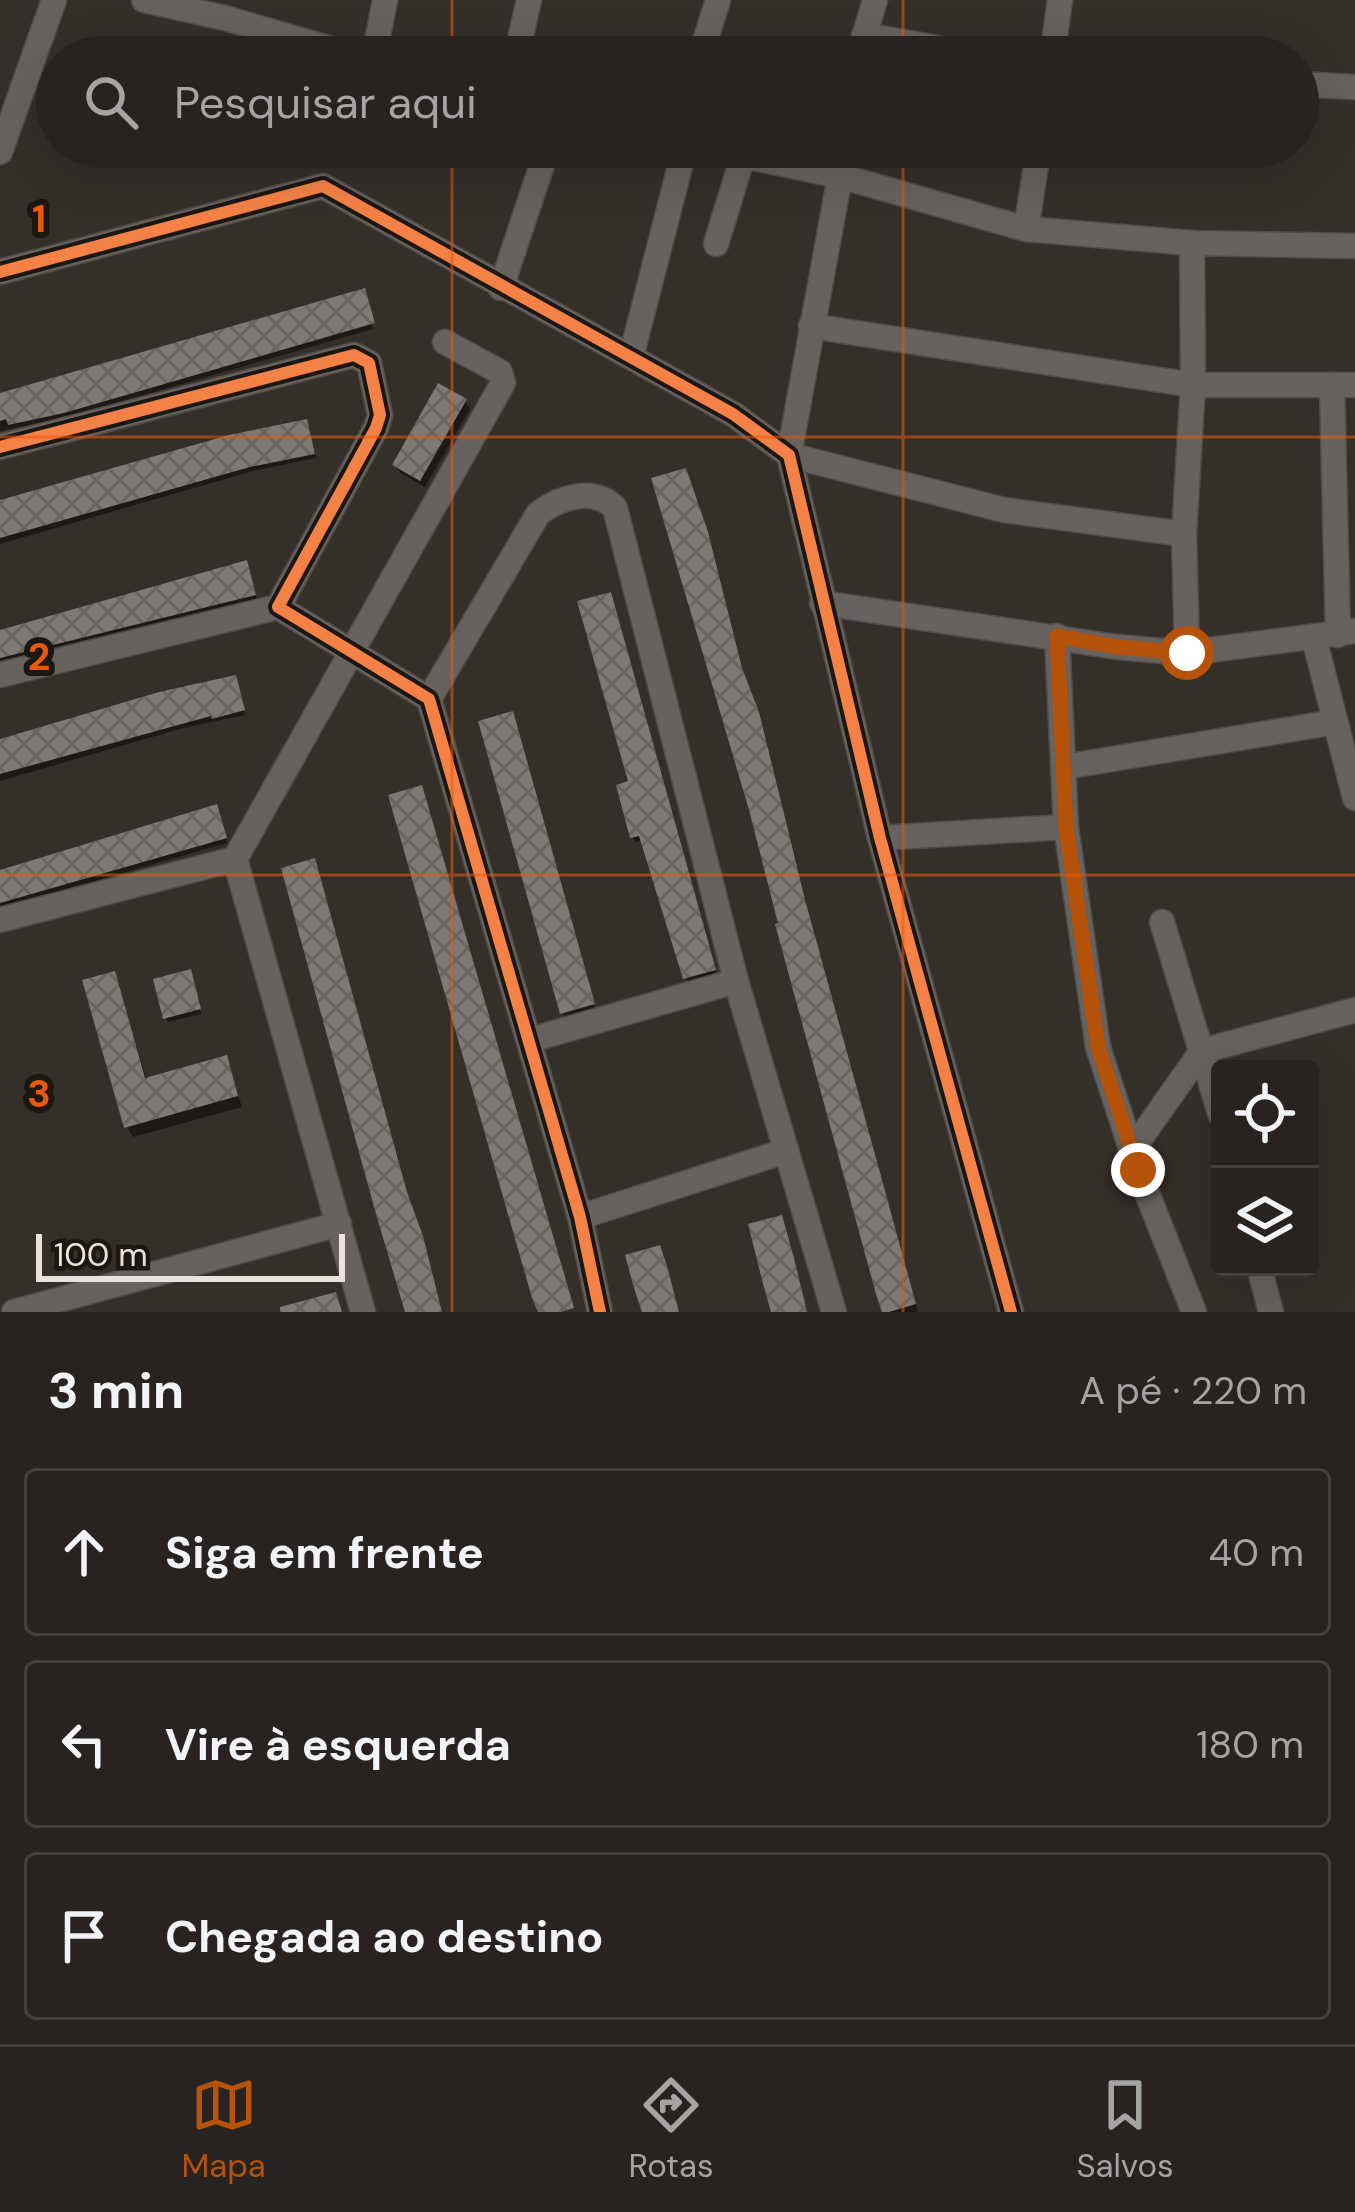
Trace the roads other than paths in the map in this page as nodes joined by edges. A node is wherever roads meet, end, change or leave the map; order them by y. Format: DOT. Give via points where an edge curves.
graph roads {
  1 [pos="54,0"];
  2 [pos="144,0"];
  3 [pos="385,0"];
  4 [pos="529,0"];
  5 [pos="718,0"];
  6 [pos="875,0"];
  7 [pos="1060,0"];
  8 [pos="227,9"];
  9 [pos="41,36"];
  10 [pos="301,36"];
  11 [pos="378,36"];
  12 [pos="520,36"];
  13 [pos="707,36"];
  14 [pos="864,36"];
  15 [pos="1055,36"];
  16 [pos="36,51"];
  17 [pos="1319,85"];
  18 [pos="1355,87"];
  19 [pos="0,152"];
  20 [pos="541,168"];
  21 [pos="681,168"];
  22 [pos="738,168"];
  23 [pos="803,168"];
  24 [pos="833,168"];
  25 [pos="1036,168"];
  26 [pos="833,174"];
  27 [pos="1026,229"];
  28 [pos="1192,243"];
  29 [pos="716,244"];
  30 [pos="1355,246"];
  31 [pos="0,272"];
  32 [pos="501,288"];
  33 [pos="811,326"];
  34 [pos="445,342"];
  35 [pos="631,358"];
  36 [pos="1193,385"];
  37 [pos="1343,385"];
  38 [pos="0,447"];
  39 [pos="789,455"];
  40 [pos="1184,534"];
  41 [pos="822,602"];
  42 [pos="278,607"];
  43 [pos="1336,635"];
  44 [pos="1057,636"];
  45 [pos="1187,653"];
  46 [pos="353,654"];
  47 [pos="0,675"];
  48 [pos="429,699"];
  49 [pos="1335,722"];
  50 [pos="1064,767"];
  51 [pos="1355,798"];
  52 [pos="1066,827"];
  53 [pos="880,838"];
  54 [pos="235,859"];
  55 [pos="0,920"];
  56 [pos="1162,922"];
  57 [pos="736,981"];
  58 [pos="1355,1010"];
  59 [pos="530,1040"];
  60 [pos="1202,1051"];
  61 [pos="1211,1082"];
  62 [pos="1132,1150"];
  63 [pos="785,1151"];
  64 [pos="580,1216"];
  65 [pos="339,1224"];
  66 [pos="1261,1276"];
  67 [pos="14,1312"];
  68 [pos="363,1312"];
  69 [pos="600,1312"];
  70 [pos="834,1312"];
  71 [pos="1011,1312"];
  72 [pos="1194,1312"];
  73 [pos="1270,1312"];
  1 -- 9 [label="street"];
  2 -- 8 [label="street"];
  3 -- 11 [label="street"];
  4 -- 12 [label="street"];
  5 -- 13 [label="street"];
  6 -- 14 [label="street"];
  7 -- 15 [label="street"];
  8 -- 10 [label="street"];
  16 -- 19 [label="street"];
  17 -- 18 [label="street"];
  20 -- 32 [label="street"];
  21 -- 35 [label="street"];
  22 -- 29 [label="street"];
  23 -- 26 [label="street"];
  24 -- 26 [label="street"];
  25 -- 27 [label="street"];
  26 -- 27 [label="street"];
  26 -- 33 [label="street"];
  27 -- 28 [label="street"];
  28 -- 30 [label="street"];
  28 -- 36 [label="street"];
  31 -- 32 [label="street" via="323,186"];
  32 -- 35 [label="street"];
  33 -- 36 [label="street"];
  33 -- 39 [label="street"];
  34 -- 46 [label="street" via="500,372 503,383"];
  35 -- 39 [label="street"];
  36 -- 37 [label="street"];
  36 -- 40 [label="street"];
  37 -- 43 [label="street"];
  38 -- 42 [label="street" via="363,358 380,416 376,428"];
  39 -- 40 [label="street" via="1004,510"];
  39 -- 41 [label="street"];
  40 -- 45 [label="street"];
  41 -- 44 [label="street"];
  41 -- 53 [label="street"];
  42 -- 46 [label="street"];
  42 -- 47 [label="street"];
  43 -- 45 [label="street"];
  43 -- 49 [label="street"];
  44 -- 45 [label="street"];
  44 -- 50 [label="street"];
  46 -- 48 [label="street"];
  46 -- 54 [label="street"];
  48 -- 57 [label="street" via="538,514 593,493 605,498 615,508"];
  48 -- 59 [label="street"];
  49 -- 50 [label="street"];
  49 -- 51 [label="street"];
  50 -- 52 [label="street"];
  52 -- 53 [label="street"];
  52 -- 62 [label="street" via="1098,1047"];
  53 -- 71 [label="street"];
  54 -- 55 [label="street"];
  54 -- 65 [label="street"];
  56 -- 60 [label="street"];
  57 -- 59 [label="street"];
  57 -- 63 [label="street"];
  58 -- 60 [label="street"];
  59 -- 64 [label="street"];
  60 -- 61 [label="street"];
  60 -- 62 [label="street"];
  62 -- 72 [label="street"];
  63 -- 64 [label="street"];
  63 -- 70 [label="street"];
  64 -- 69 [label="street"];
  65 -- 67 [label="street"];
  65 -- 68 [label="street"];
  66 -- 73 [label="street"];
}
